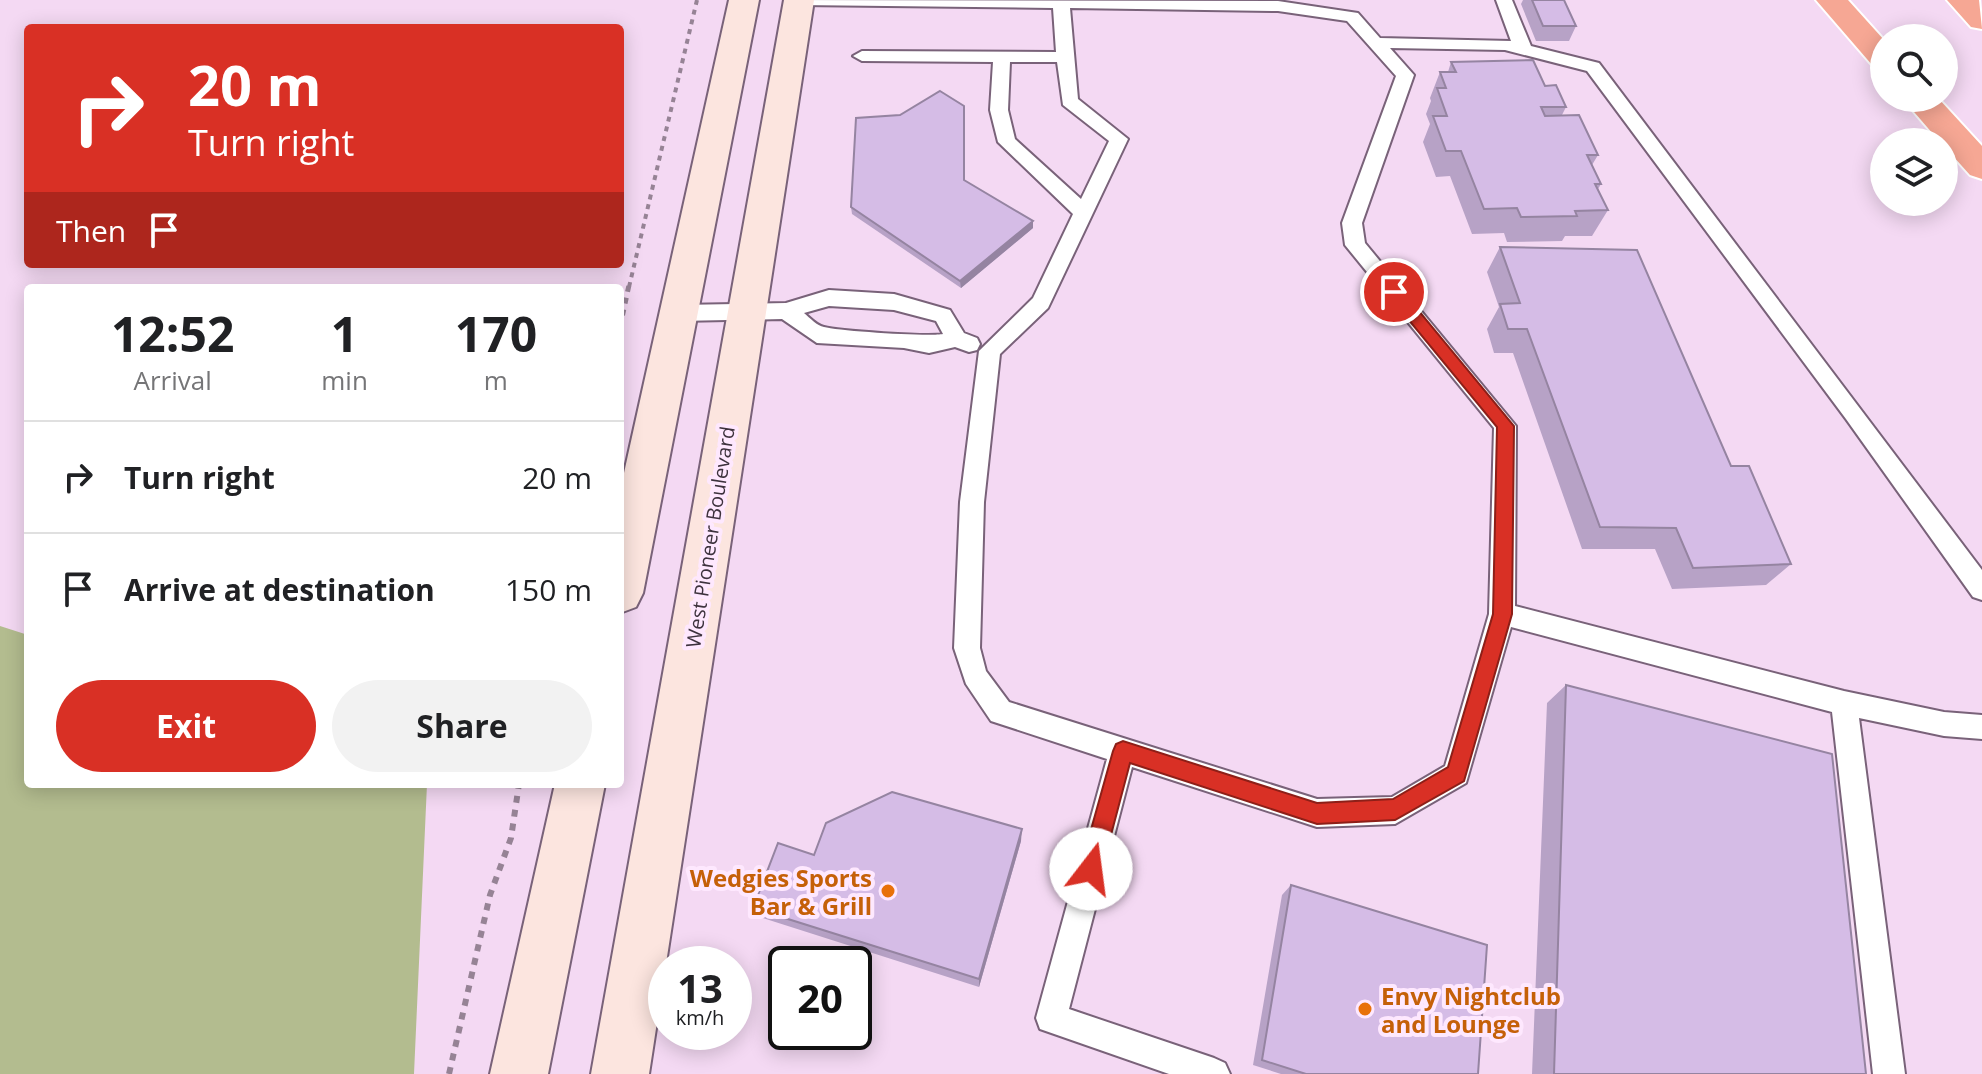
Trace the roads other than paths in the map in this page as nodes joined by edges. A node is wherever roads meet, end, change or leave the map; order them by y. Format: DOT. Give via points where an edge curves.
graph roads {
  1 [pos="744,0"];
  2 [pos="799,0"];
  3 [pos="1504,0"];
  4 [pos="1831,0"];
  5 [pos="1962,0"];
  6 [pos="1061,3"];
  7 [pos="1359,8"];
  8 [pos="1982,20"];
  9 [pos="1377,43"];
  10 [pos="1870,43"];
  11 [pos="1523,49"];
  12 [pos="862,56"];
  13 [pos="1002,56"];
  14 [pos="1066,57"];
  15 [pos="1932,112"];
  16 [pos="1982,167"];
  17 [pos="1084,213"];
  18 [pos="766,311"];
  19 [pos="679,313"];
  20 [pos="956,339"];
  21 [pos="990,351"];
  22 [pos="624,574"];
  23 [pos="1982,589"];
  24 [pos="1502,614"];
  25 [pos="1844,703"];
  26 [pos="1982,727"];
  27 [pos="1123,751"];
  28 [pos="579,788"];
  29 [pos="519,1074"];
  30 [pos="620,1074"];
  31 [pos="1214,1074"];
  32 [pos="1889,1074"];
  1 -- 19 [label="main road"];
  2 -- 6 [label="lane"];
  2 -- 18 [label="main road, West Pioneer Boulevard"];
  3 -- 11 [label="lane"];
  4 -- 10 [label="highway"];
  5 -- 8 [label="highway"];
  6 -- 7 [label="lane"];
  6 -- 14 [label="lane"];
  7 -- 9 [label="lane"];
  9 -- 11 [label="lane"];
  9 -- 24 [label="lane" via="1405,75 1352,223 1355,245 1505,426"];
  11 -- 23 [label="lane" via="1593,67"];
  12 -- 13 [label="lane"];
  13 -- 14 [label="lane"];
  13 -- 17 [label="lane" via="997,101 1007,142"];
  14 -- 17 [label="lane" via="1069,101 1119,139"];
  15 -- 16 [label="highway"];
  17 -- 21 [label="lane" via="1041,303"];
  18 -- 19 [label="lane"];
  18 -- 20 [label="lane" via="817,335 929,345"];
  18 -- 20 [label="lane" via="829,298 894,302 943,315"];
  18 -- 30 [label="main road, West Pioneer Boulevard"];
  19 -- 22 [label="main road"];
  20 -- 21 [label="lane"];
  21 -- 27 [label="lane" via="972,515 967,648 975,676 1000,712"];
  24 -- 25 [label="lane"];
  24 -- 27 [label="lane" via="1456,774 1395,810 1317,813"];
  25 -- 26 [label="lane"];
  25 -- 32 [label="lane"];
  27 -- 31 [label="lane" via="1051,1018"];
  28 -- 29 [label="main road"];
}
